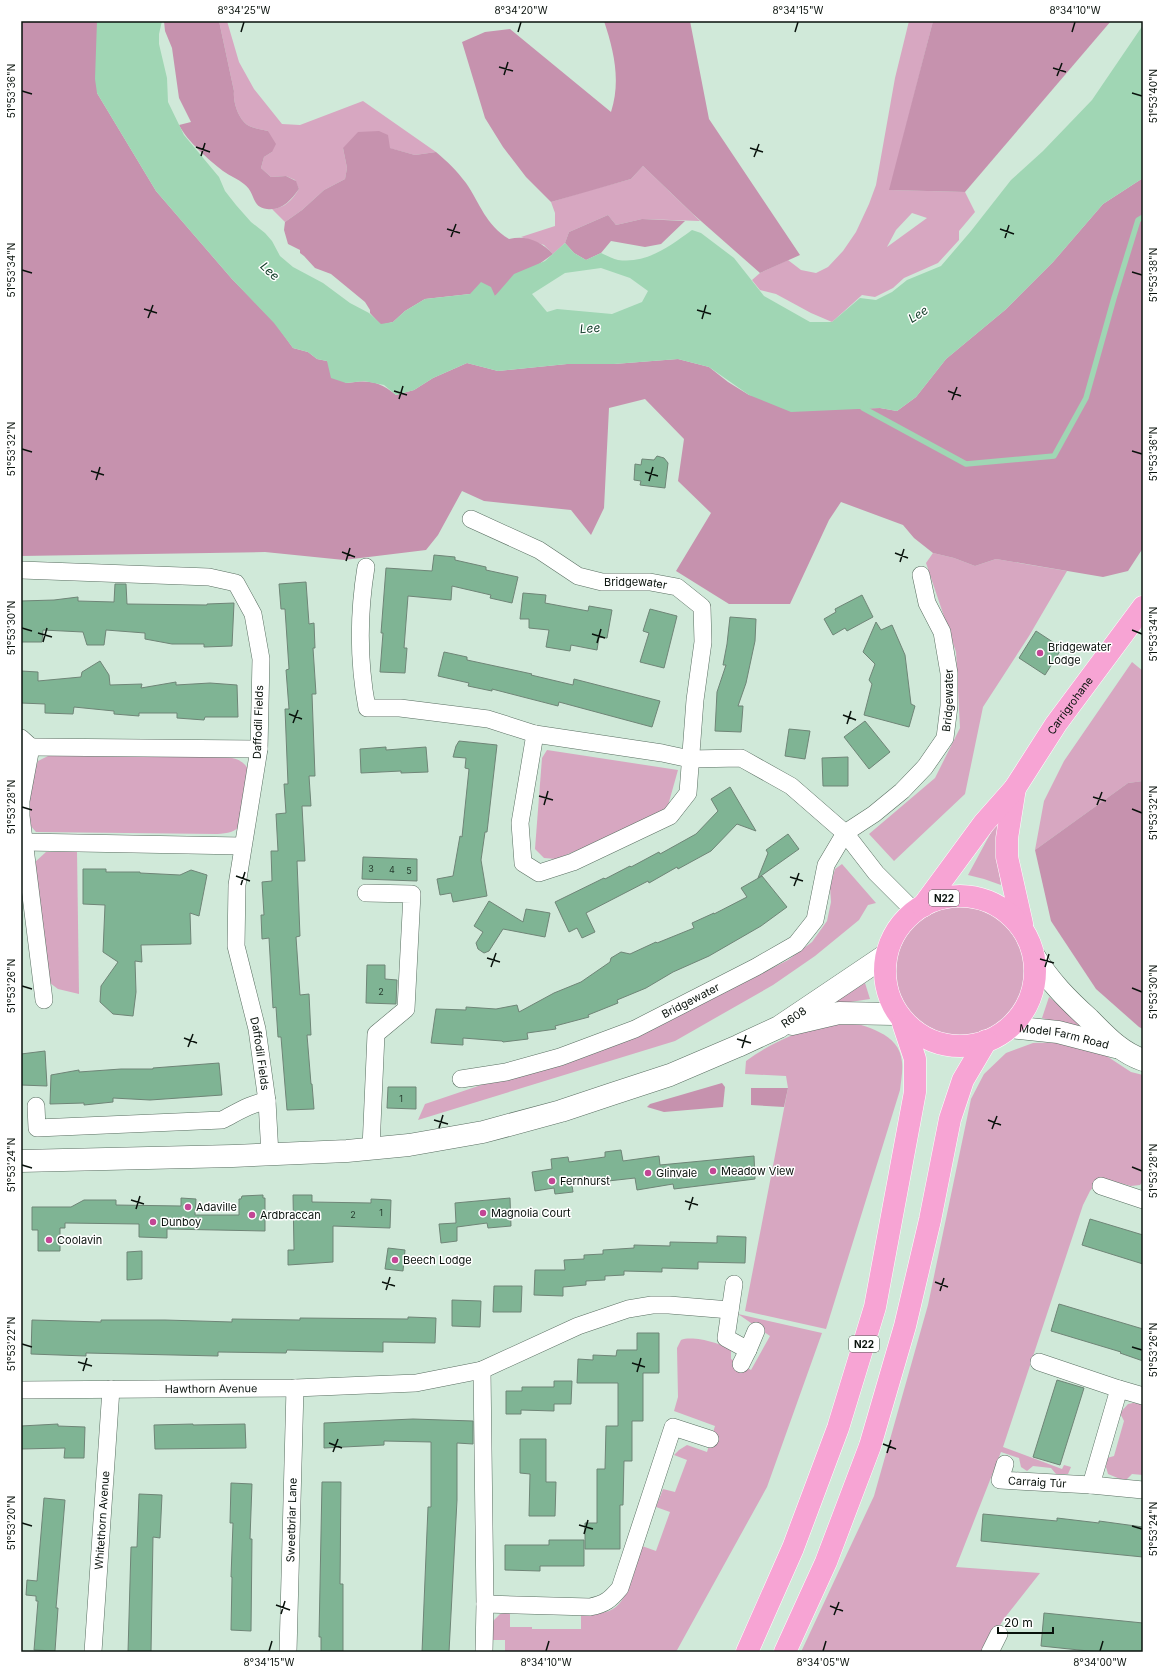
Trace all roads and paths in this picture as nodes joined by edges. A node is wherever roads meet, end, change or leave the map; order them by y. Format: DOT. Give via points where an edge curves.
graph roads {
  1 [pos="471,519"];
  2 [pos="366,567"];
  3 [pos="21,570"];
  4 [pos="921,575"];
  5 [pos="1143,607"];
  6 [pos="535,734"];
  7 [pos="26,742"];
  8 [pos="259,749"];
  9 [pos="690,760"];
  10 [pos="1015,788"];
  11 [pos="844,833"];
  12 [pos="24,842"];
  13 [pos="242,846"];
  14 [pos="366,892"];
  15 [pos="919,909"];
  16 [pos="1022,924"];
  17 [pos="886,955"];
  18 [pos="1034,956"];
  19 [pos="44,1000"];
  20 [pos="899,1018"];
  21 [pos="1010,1026"];
  22 [pos="779,1027"];
  23 [pos="986,1041"];
  24 [pos="1117,1047"];
  25 [pos="1143,1060"];
  26 [pos="461,1079"];
  27 [pos="267,1101"];
  28 [pos="36,1106"];
  29 [pos="372,1148"];
  30 [pos="270,1155"];
  31 [pos="21,1161"];
  32 [pos="1100,1186"];
  33 [pos="1143,1200"];
  34 [pos="734,1284"];
  35 [pos="730,1310"];
  36 [pos="756,1331"];
  37 [pos="1039,1362"];
  38 [pos="482,1370"];
  39 [pos="294,1388"];
  40 [pos="1119,1389"];
  41 [pos="21,1390"];
  42 [pos="111,1390"];
  43 [pos="1143,1396"];
  44 [pos="710,1439"];
  45 [pos="1005,1464"];
  46 [pos="1091,1485"];
  47 [pos="1143,1490"];
  48 [pos="485,1604"];
  49 [pos="999,1634"];
  50 [pos="93,1652"];
  51 [pos="288,1652"];
  52 [pos="484,1652"];
  53 [pos="747,1652"];
  54 [pos="785,1652"];
  55 [pos="990,1652"];
  1 -- 9 [label="street, Bridgewater" via="539,550 578,576 602,582 650,582 677,587 702,607 703,642"];
  2 -- 6 [label="street" via="361,599 360,661 367,708 400,708 488,719"];
  3 -- 8 [label="street, Daffodil Fields" via="209,578 236,583 253,614 261,659"];
  4 -- 11 [label="street, Bridgewater" via="927,603 942,632 949,673 949,706 945,738 925,767 902,790 874,814"];
  5 -- 10 [label="highway, Carrigrohane / N22" via="1056,724"];
  6 -- 9 [label="street" via="662,753"];
  6 -- 9 [label="street, Bridgewater" via="520,823 523,863 539,873 573,862 670,816 688,793"];
  7 -- 8 [label="street"];
  7 -- 12 [label="street" via="21,801"];
  8 -- 13 [label="street, Daffodil Fields"];
  9 -- 11 [label="street" via="741,758 791,786"];
  10 -- 15 [label="highway, Carrigrohane / N22" via="984,823"];
  10 -- 16 [label="highway, Carrigrohane / N22" via="1006,857"];
  11 -- 15 [label="street" via="876,874"];
  11 -- 26 [label="street, Bridgewater" via="826,865 816,920 796,944 635,1029 560,1057 506,1072"];
  12 -- 13 [label="street"];
  12 -- 19 [label="street"];
  13 -- 27 [label="street, Daffodil Fields" via="237,885 236,946 257,1029"];
  14 -- 29 [label="street" via="412,894 406,1008 376,1034"];
  15 -- 16 [label="highway, N22" via="943,898 965,896 986,900 1006,910"];
  15 -- 17 [label="highway, N22" via="901,924"];
  16 -- 18 [label="highway, N22"];
  17 -- 20 [label="highway, N22" via="886,989"];
  17 -- 22 [label="main road, R608 / R608"];
  18 -- 21 [label="highway, N22" via="1036,975 1032,994 1023,1012"];
  18 -- 24 [label="main road, Model Farm Road" via="1051,982"];
  20 -- 22 [label="main road, R608 / R608" via="839,1013"];
  20 -- 23 [label="highway, N22" via="917,1034 933,1042 969,1046"];
  20 -- 53 [label="highway, N22" via="915,1059 915,1092 875,1307 833,1442 793,1548"];
  21 -- 23 [label="highway, N22"];
  21 -- 24 [label="main road, Model Farm Road" via="1058,1032"];
  22 -- 29 [label="main road, R608" via="670,1074 555,1113 464,1137"];
  23 -- 54 [label="highway" via="963,1080 950,1119 905,1326 870,1446 826,1562"];
  24 -- 25 [label="main road, Model Farm Road"];
  27 -- 28 [label="street, Daffodil Fields" via="256,1102 222,1120 37,1128"];
  27 -- 30 [label="street, Daffodil Fields"];
  29 -- 30 [label="main road, R608"];
  30 -- 31 [label="main road, R608"];
  32 -- 33 [label="street"];
  34 -- 35 [label="street"];
  35 -- 36 [label="street" via="726,1338 745,1357"];
  35 -- 38 [label="street, Hawthorn Avenue" via="669,1305 628,1309 578,1326"];
  37 -- 40 [label="street"];
  38 -- 39 [label="street, Hawthorn Avenue" via="400,1384"];
  38 -- 48 [label="street"];
  39 -- 42 [label="street, Hawthorn Avenue"];
  39 -- 51 [label="street, Sweetbriar Lane"];
  40 -- 43 [label="street"];
  40 -- 46 [label="street"];
  41 -- 42 [label="street, Hawthorn Avenue"];
  42 -- 50 [label="street, Whitethorn Avenue"];
  44 -- 48 [label="street" via="673,1426 620,1588 609,1600 590,1607"];
  45 -- 46 [label="street, Carraig Túr" via="1000,1480"];
  46 -- 47 [label="street, Carraig Túr"];
  48 -- 52 [label="street"];
  49 -- 55 [label="street"];
}
